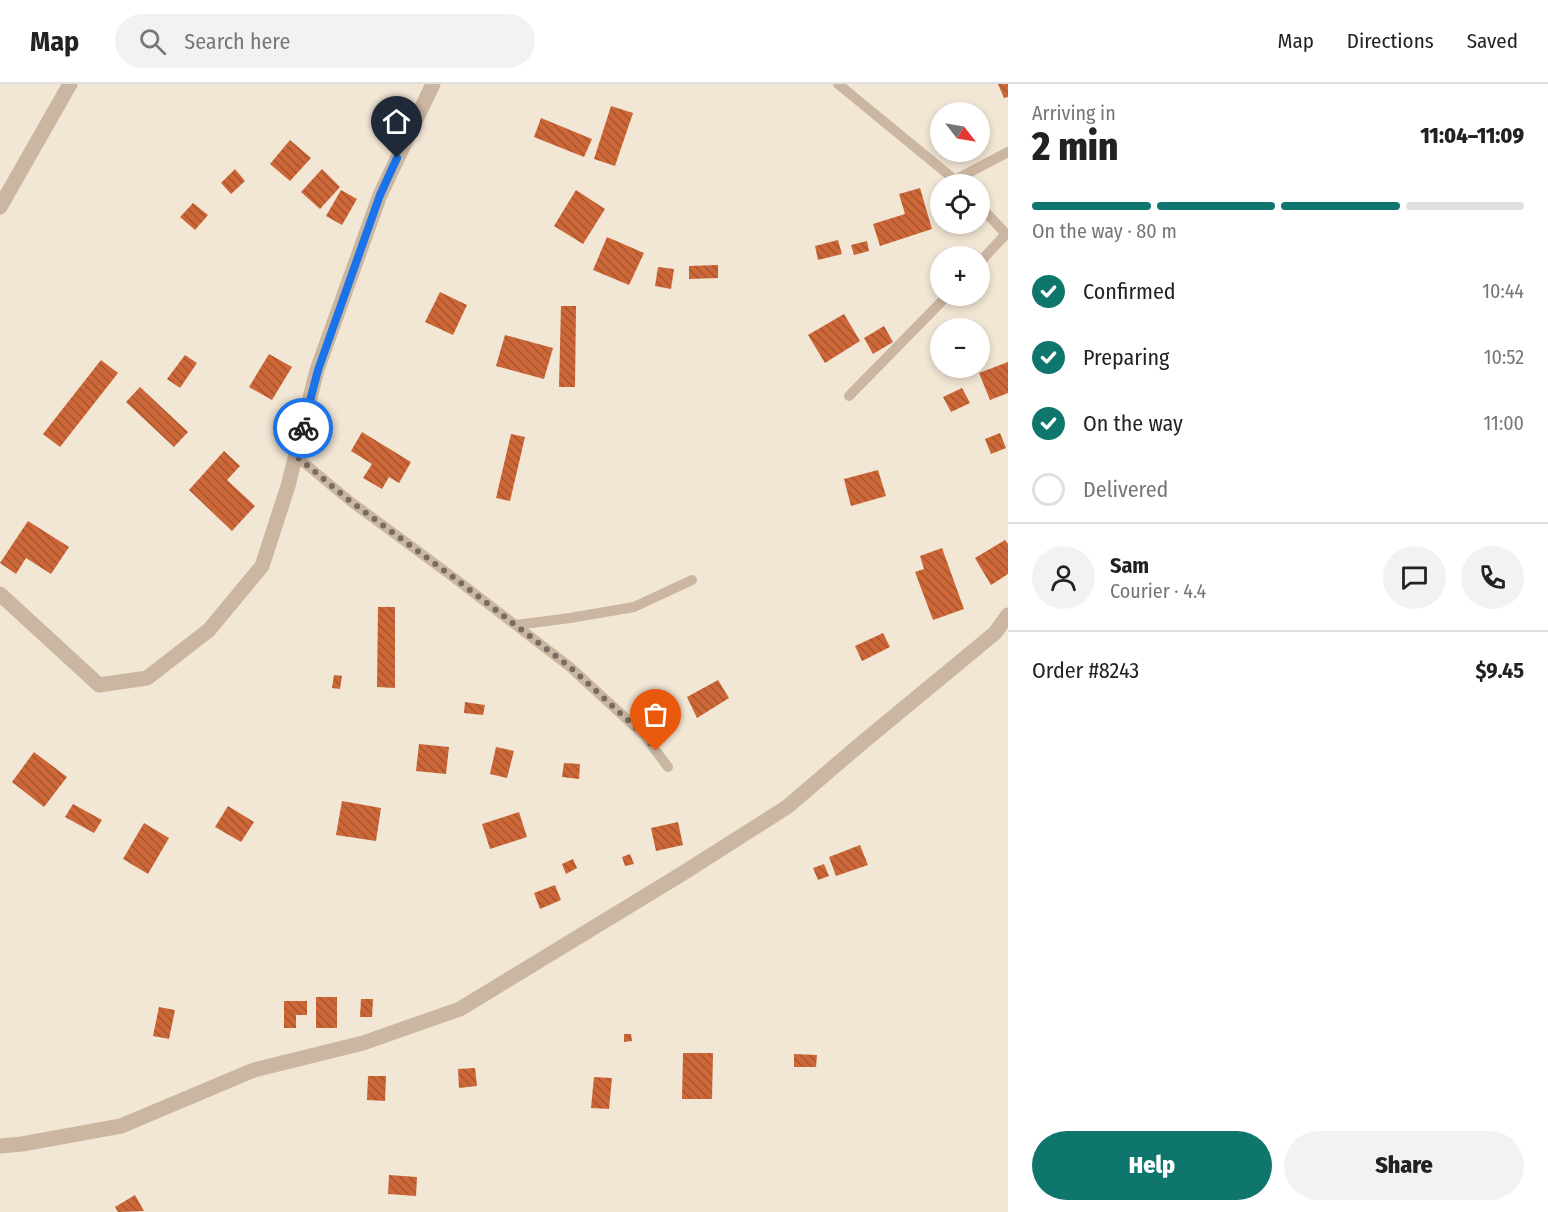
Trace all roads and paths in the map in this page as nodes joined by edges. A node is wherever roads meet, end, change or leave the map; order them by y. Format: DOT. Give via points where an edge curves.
graph roads {
  1 [pos="70,84"];
  2 [pos="433,84"];
  3 [pos="838,84"];
  4 [pos="1008,152"];
  5 [pos="947,174"];
  6 [pos="971,174"];
  7 [pos="0,207"];
  8 [pos="990,217"];
  9 [pos="1007,236"];
  10 [pos="990,252"];
  11 [pos="937,306"];
  12 [pos="849,396"];
  13 [pos="296,456"];
  14 [pos="692,580"];
  15 [pos="0,594"];
  16 [pos="1008,615"];
  17 [pos="516,625"];
  18 [pos="668,767"];
  19 [pos="0,1146"];
  1 -- 7 [label="street"];
  2 -- 13 [label="street" via="380,195 318,370"];
  3 -- 5 [label="lane"];
  4 -- 6 [label="lane"];
  8 -- 9 [label="lane"];
  9 -- 10 [label="lane"];
  11 -- 12 [label="lane"];
  13 -- 15 [label="street" via="262,566 209,630 147,678 99,686"];
  13 -- 17 [label="lane"];
  14 -- 17 [label="lane" via="634,606"];
  16 -- 19 [label="street" via="995,633 787,807 460,1009 363,1043 254,1070 121,1126"];
  17 -- 18 [label="lane" via="570,667 644,735"];
}
